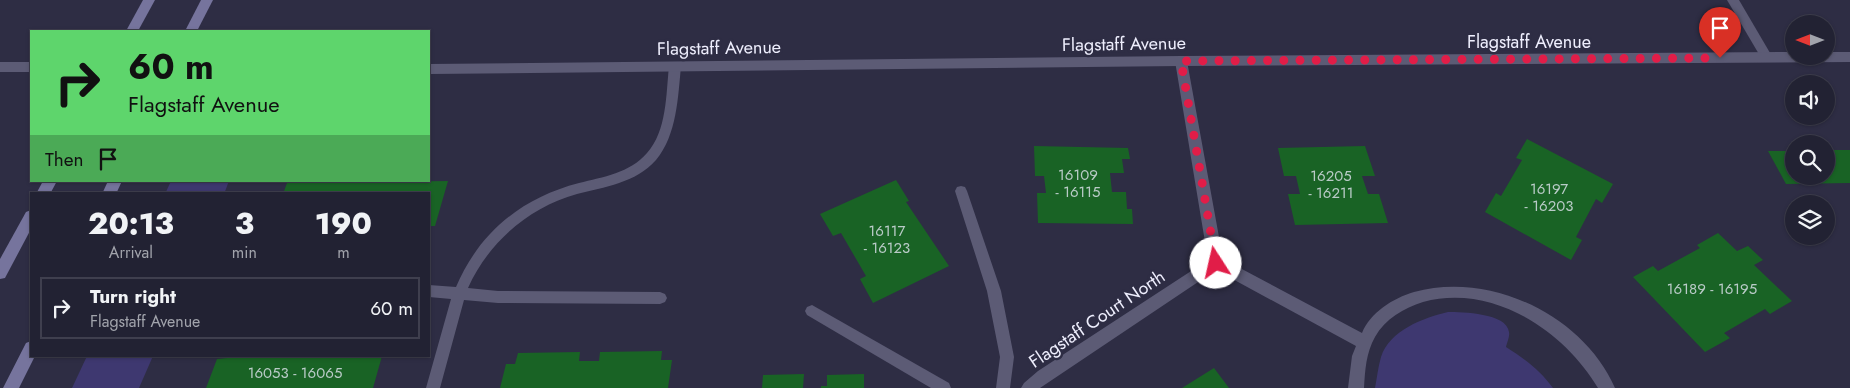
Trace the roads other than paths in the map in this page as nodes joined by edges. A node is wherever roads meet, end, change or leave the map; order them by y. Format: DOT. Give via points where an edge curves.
graph roads {
  1 [pos="149,0"];
  2 [pos="206,0"];
  3 [pos="1733,0"];
  4 [pos="133,30"];
  5 [pos="191,30"];
  6 [pos="1850,57"];
  7 [pos="1767,58"];
  8 [pos="1181,61"];
  9 [pos="675,66"];
  10 [pos="0,67"];
  11 [pos="30,67"];
  12 [pos="430,69"];
  13 [pos="960,191"];
  14 [pos="30,218"];
  15 [pos="1216,263"];
  16 [pos="0,273"];
  17 [pos="430,291"];
  18 [pos="458,295"];
  19 [pos="660,298"];
  20 [pos="812,312"];
  21 [pos="1363,342"];
  22 [pos="30,350"];
  23 [pos="11,388"];
  24 [pos="433,388"];
  25 [pos="944,388"];
  26 [pos="1003,388"];
  27 [pos="1029,388"];
  28 [pos="1356,388"];
  29 [pos="1607,388"];
  1 -- 4 [label="main road"];
  2 -- 5 [label="main road"];
  3 -- 7 [label="street"];
  6 -- 7 [label="street, Flagstaff Avenue"];
  7 -- 8 [label="street, Flagstaff Avenue"];
  8 -- 9 [label="street, Flagstaff Avenue"];
  8 -- 15 [label="street"];
  9 -- 12 [label="street, Flagstaff Avenue"];
  9 -- 18 [label="lane" via="667,125 651,158 635,172 565,192 538,205 489,243 472,265"];
  10 -- 11 [label="street"];
  13 -- 26 [label="lane" via="994,291 1008,357"];
  14 -- 16 [label="main road"];
  15 -- 21 [label="street"];
  15 -- 27 [label="street, Flagstaff Court North"];
  17 -- 18 [label="lane"];
  18 -- 19 [label="lane"];
  18 -- 24 [label="lane"];
  20 -- 25 [label="lane"];
  21 -- 28 [label="street" via="1355,369"];
  21 -- 29 [label="street" via="1377,320 1398,304 1424,294 1453,291 1484,295 1516,305 1546,322 1574,344 1598,371"];
  22 -- 23 [label="main road"];
}
